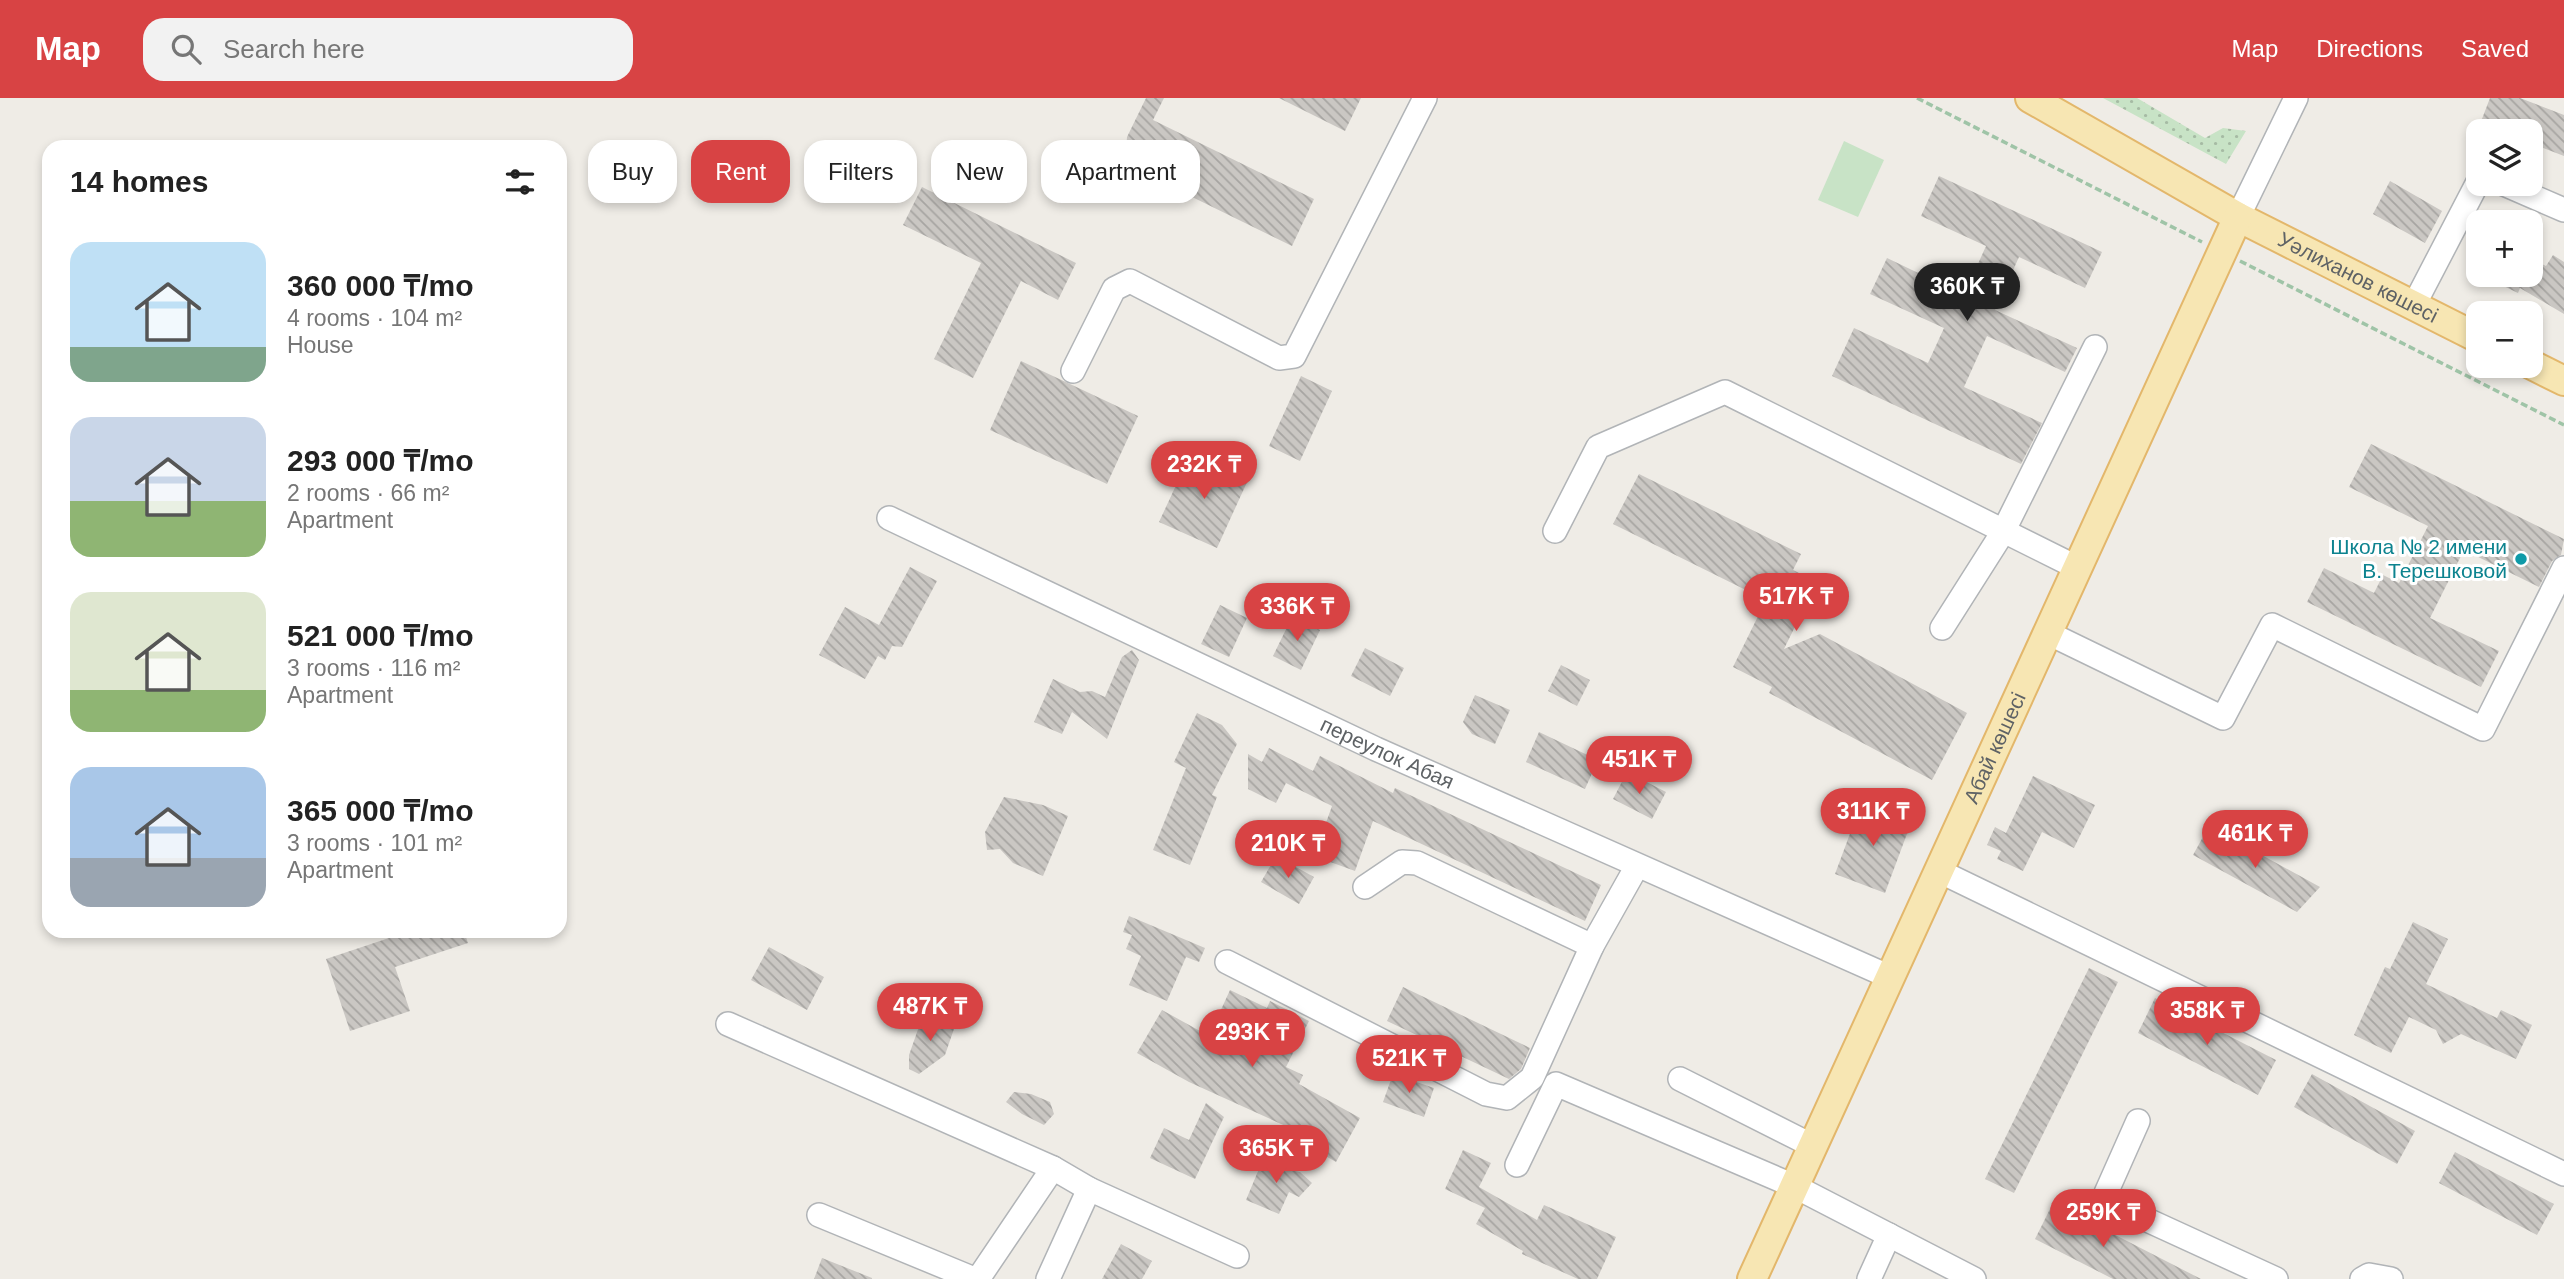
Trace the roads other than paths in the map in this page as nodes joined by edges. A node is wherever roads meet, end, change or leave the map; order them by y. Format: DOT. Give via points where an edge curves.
graph roads {
  1 [pos="1425,98"];
  2 [pos="2030,98"];
  3 [pos="2296,98"];
  4 [pos="2470,196"];
  5 [pos="2532,196"];
  6 [pos="2564,210"];
  7 [pos="2238,217"];
  8 [pos="2414,306"];
  9 [pos="2466,332"];
  10 [pos="2095,347"];
  11 [pos="2543,370"];
  12 [pos="1073,371"];
  13 [pos="2564,381"];
  14 [pos="889,518"];
  15 [pos="1555,531"];
  16 [pos="2003,532"];
  17 [pos="2078,568"];
  18 [pos="2564,568"];
  19 [pos="1942,628"];
  20 [pos="2048,633"];
  21 [pos="1637,866"];
  22 [pos="1939,871"];
  23 [pos="1365,887"];
  24 [pos="1592,946"];
  25 [pos="1227,962"];
  26 [pos="1890,977"];
  27 [pos="728,1024"];
  28 [pos="1680,1079"];
  29 [pos="2138,1121"];
  30 [pos="1813,1146"];
  31 [pos="1517,1165"];
  32 [pos="1053,1168"];
  33 [pos="2564,1174"];
  34 [pos="1794,1186"];
  35 [pos="1089,1189"];
  36 [pos="819,1216"];
  37 [pos="1889,1235"];
  38 [pos="1237,1256"];
  39 [pos="976,1279"];
  40 [pos="1048,1279"];
  41 [pos="1752,1279"];
  42 [pos="1869,1279"];
  43 [pos="1975,1279"];
  44 [pos="2276,1279"];
  45 [pos="2362,1279"];
  46 [pos="2391,1279"];
  1 -- 12 [label="street" via="1294,356 1279,358 1130,281 1114,289"];
  2 -- 7 [label="main road, Уәлиханов көшесі"];
  3 -- 7 [label="street"];
  4 -- 8 [label="street"];
  5 -- 6 [label="street"];
  7 -- 8 [label="main road, Уәлиханов көшесі"];
  7 -- 17 [label="main road, Абай көшесі"];
  8 -- 9 [label="main road, Уәлиханов көшесі"];
  10 -- 16 [label="street"];
  11 -- 13 [label="main road"];
  14 -- 21 [label="street, переулок Абая" via="1363,743"];
  15 -- 16 [label="street" via="1598,447 1725,392"];
  16 -- 17 [label="street"];
  16 -- 19 [label="street"];
  17 -- 20 [label="main road, Абай көшесі"];
  18 -- 20 [label="street" via="2483,729 2272,625 2223,718"];
  20 -- 22 [label="main road, Абай көшесі"];
  21 -- 24 [label="street"];
  21 -- 26 [label="street, переулок Абая"];
  22 -- 26 [label="main road, Абай көшесі"];
  22 -- 33 [label="street"];
  23 -- 24 [label="street" via="1402,862 1417,863"];
  24 -- 25 [label="street" via="1532,1078 1507,1098 1486,1094"];
  26 -- 30 [label="main road, Абай көшесі"];
  27 -- 32 [label="street"];
  28 -- 30 [label="street"];
  29 -- 44 [label="street" via="2106,1193 2108,1202"];
  30 -- 34 [label="main road, Абай көшесі"];
  31 -- 34 [label="street" via="1556,1084"];
  32 -- 35 [label="street"];
  32 -- 39 [label="street"];
  34 -- 37 [label="street"];
  34 -- 41 [label="main road, Абай көшесі"];
  35 -- 38 [label="street"];
  35 -- 40 [label="street"];
  36 -- 39 [label="street"];
  37 -- 42 [label="street"];
  37 -- 43 [label="street"];
  45 -- 46 [label="street" via="2370,1275"];
}
